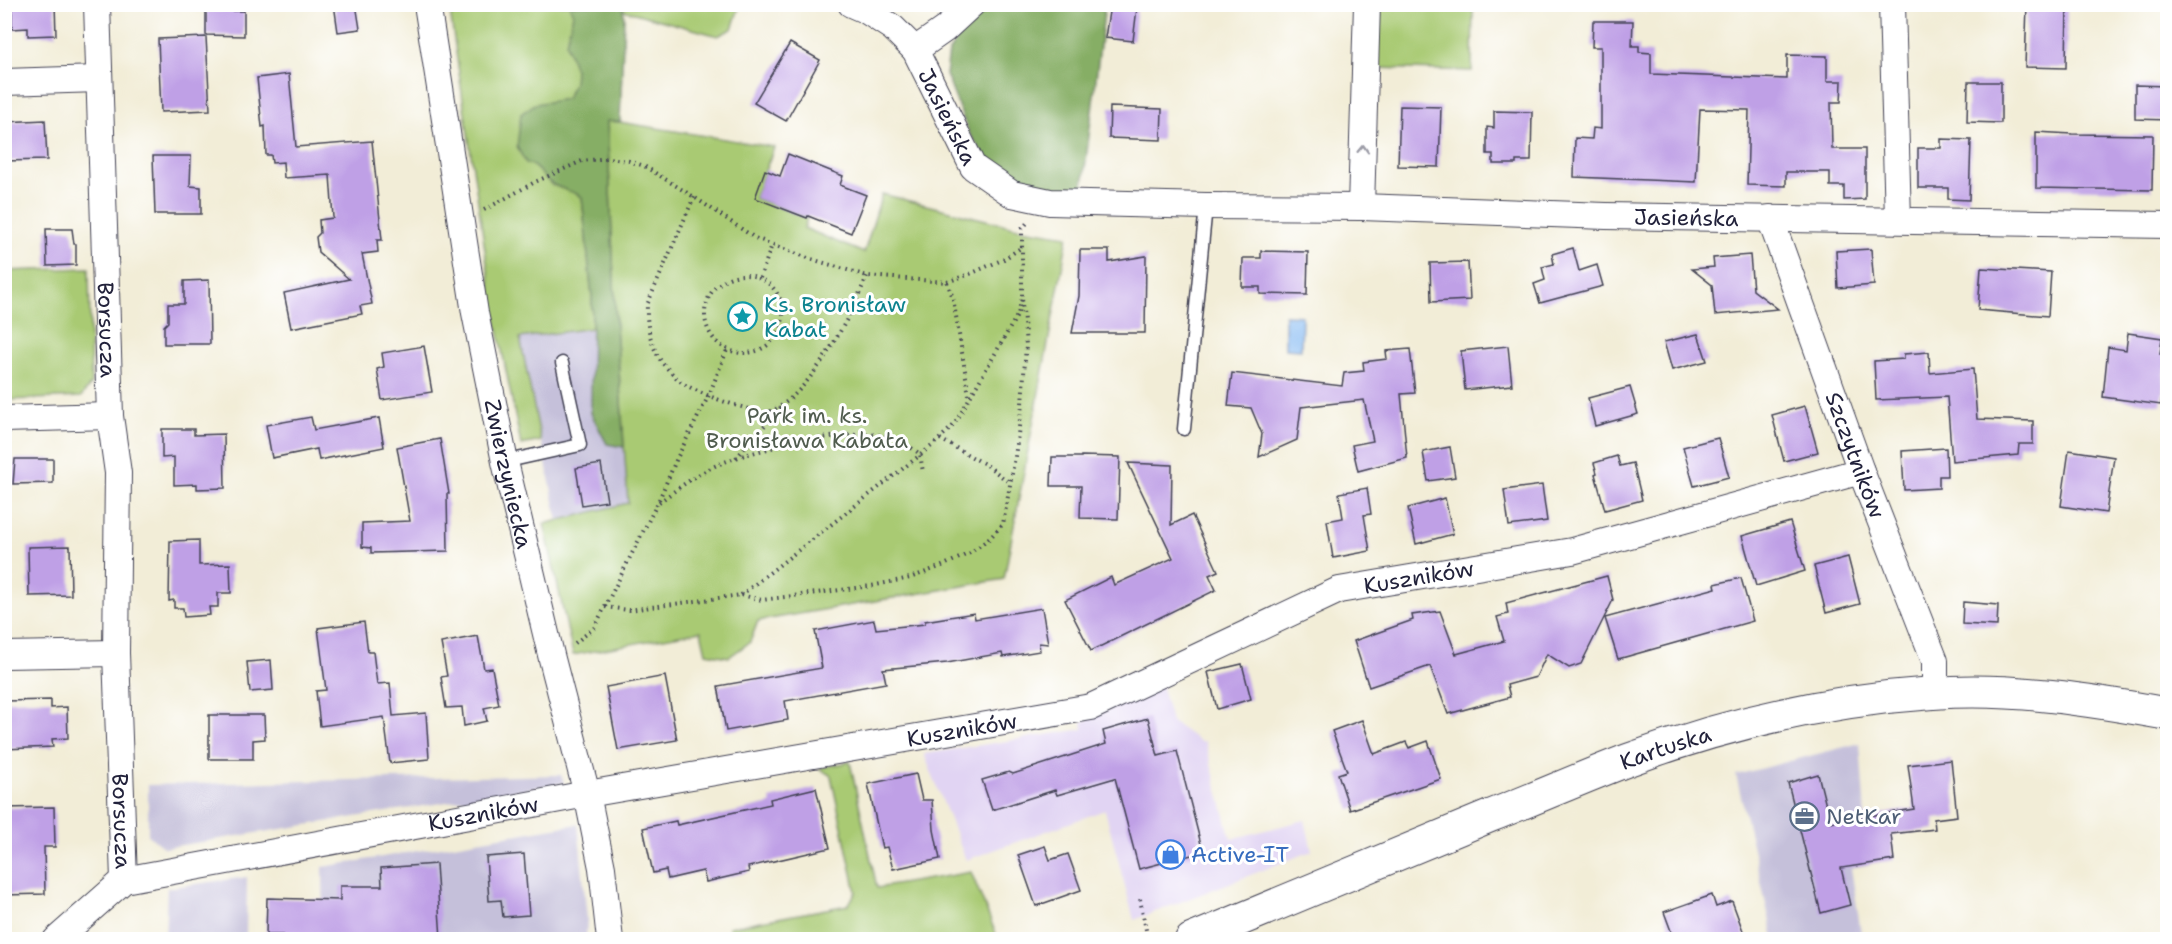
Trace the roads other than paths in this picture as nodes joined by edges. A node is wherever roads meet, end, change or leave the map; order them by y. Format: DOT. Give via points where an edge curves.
graph roads {
  1 [pos="97,4"];
  2 [pos="427,4"];
  3 [pos="850,4"];
  4 [pos="972,4"];
  5 [pos="1367,4"];
  6 [pos="1892,4"];
  7 [pos="915,50"];
  8 [pos="99,79"];
  9 [pos="4,82"];
  10 [pos="1206,206"];
  11 [pos="1361,207"];
  12 [pos="1770,218"];
  13 [pos="1898,220"];
  14 [pos="2168,225"];
  15 [pos="562,363"];
  16 [pos="110,416"];
  17 [pos="4,418"];
  18 [pos="1184,429"];
  19 [pos="517,459"];
  20 [pos="1861,471"];
  21 [pos="116,653"];
  22 [pos="4,655"];
  23 [pos="1935,693"];
  24 [pos="2168,714"];
  25 [pos="587,795"];
  26 [pos="124,880"];
  27 [pos="56,939"];
  28 [pos="610,939"];
  29 [pos="1191,939"];
  1 -- 8 [label="street, Borsucza"];
  2 -- 25 [label="street, Zwierzyniecka" via="475,313 502,450"];
  3 -- 7 [label="street, Jasieńska" via="893,28"];
  4 -- 7 [label="street"];
  11 -- 5 [label="street, one-way"];
  6 -- 13 [label="street"];
  7 -- 10 [label="street, Jasieńska" via="973,167 1012,194 1050,202"];
  8 -- 9 [label="street"];
  8 -- 16 [label="street, Borsucza"];
  10 -- 11 [label="street, Jasieńska"];
  10 -- 18 [label="lane"];
  11 -- 12 [label="street, Jasieńska"];
  12 -- 13 [label="street, Jasieńska"];
  12 -- 20 [label="street, Szczytników"];
  13 -- 14 [label="street, Jasieńska"];
  15 -- 19 [label="lane" via="580,445"];
  16 -- 17 [label="street"];
  16 -- 21 [label="street, Borsucza" via="117,473"];
  20 -- 23 [label="street, Szczytników" via="1935,661"];
  20 -- 25 [label="street, Kuszników" via="1572,551 1339,590 1091,707"];
  21 -- 22 [label="street"];
  21 -- 26 [label="street, Borsucza"];
  23 -- 24 [label="street, Kartuska" via="2009,693"];
  23 -- 29 [label="street, Kartuska" via="1873,698 1805,710 1721,730 1629,760"];
  25 -- 26 [label="street, Kuszników"];
  25 -- 28 [label="street, Zwierzyniecka" via="602,868"];
  26 -- 27 [label="street"];
}
